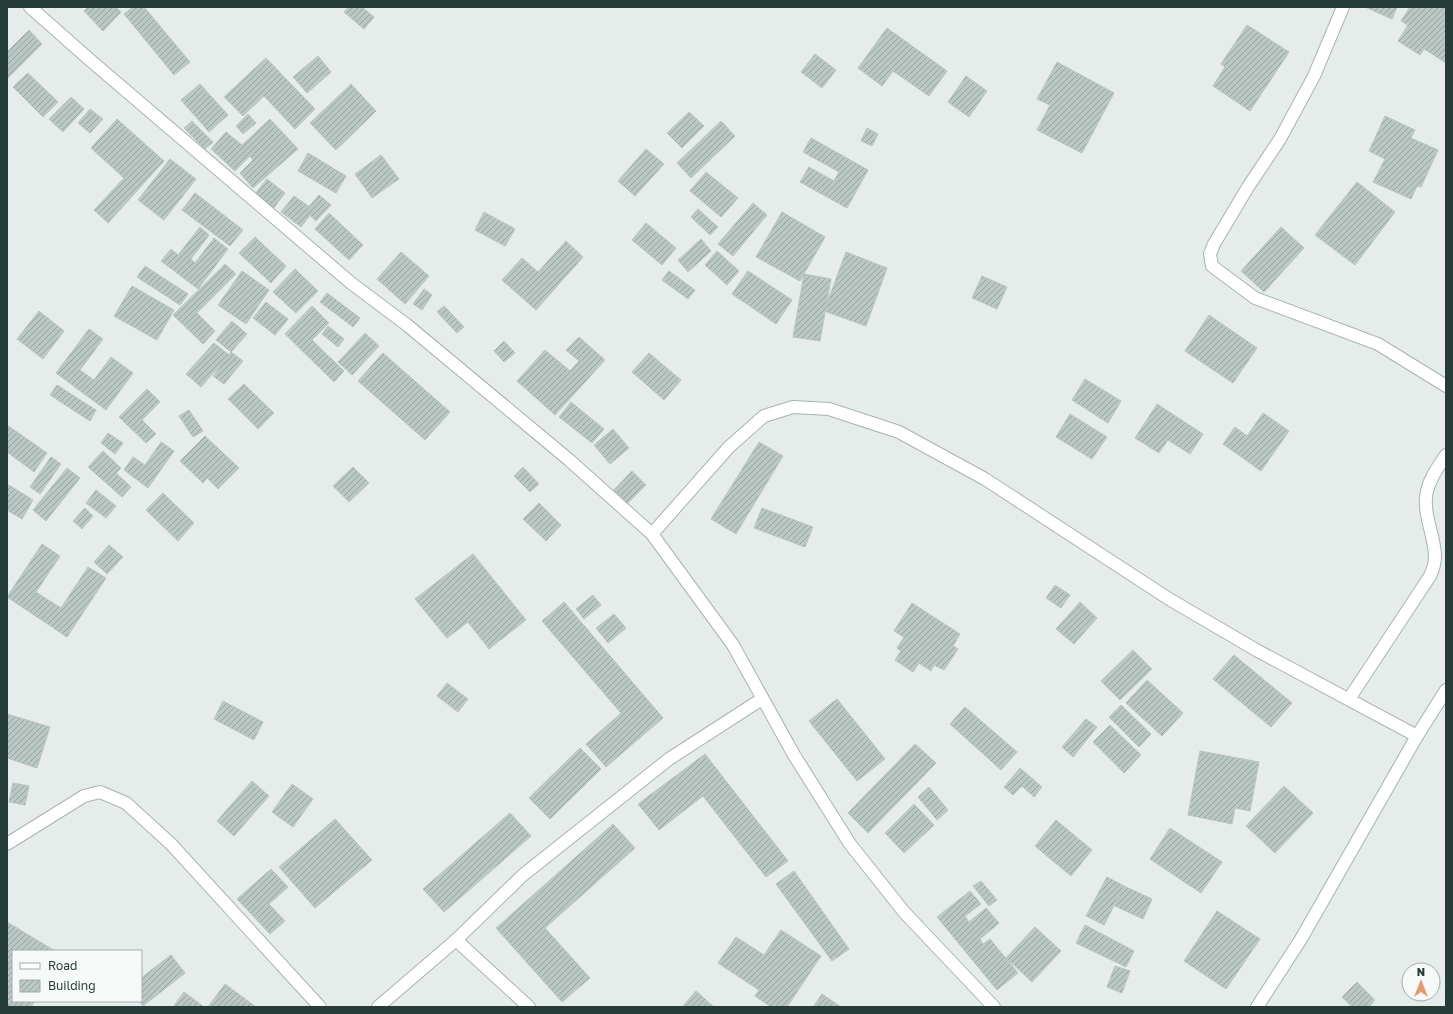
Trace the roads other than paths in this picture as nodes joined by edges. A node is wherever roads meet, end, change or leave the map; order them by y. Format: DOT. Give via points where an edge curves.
graph roads {
  1 [pos="30,7"];
  2 [pos="1343,7"];
  3 [pos="1446,386"];
  4 [pos="1446,455"];
  5 [pos="652,534"];
  6 [pos="1446,690"];
  7 [pos="762,699"];
  8 [pos="1349,699"];
  9 [pos="1417,736"];
  10 [pos="7,844"];
  11 [pos="456,940"];
  12 [pos="320,1007"];
  13 [pos="378,1007"];
  14 [pos="529,1007"];
  15 [pos="994,1007"];
  16 [pos="1257,1007"];
  1 -- 5 [label="street" via="350,283 407,325 568,459"];
  2 -- 3 [label="street" via="1314,76 1280,139 1214,244 1210,254 1212,266 1255,298 1378,344"];
  4 -- 8 [label="street" via="1430,479 1425,505 1435,555 1434,568"];
  5 -- 7 [label="street" via="733,645"];
  5 -- 8 [label="street" via="729,447 764,416 793,407 829,409 899,432 985,479 1169,599 1258,651"];
  6 -- 9 [label="street"];
  7 -- 11 [label="street" via="669,759 522,875"];
  7 -- 15 [label="street" via="850,844 904,912"];
  8 -- 9 [label="street"];
  9 -- 16 [label="street" via="1301,939"];
  10 -- 12 [label="street" via="84,796 100,792 126,803 172,844"];
  11 -- 13 [label="street"];
  11 -- 14 [label="street"];
}
